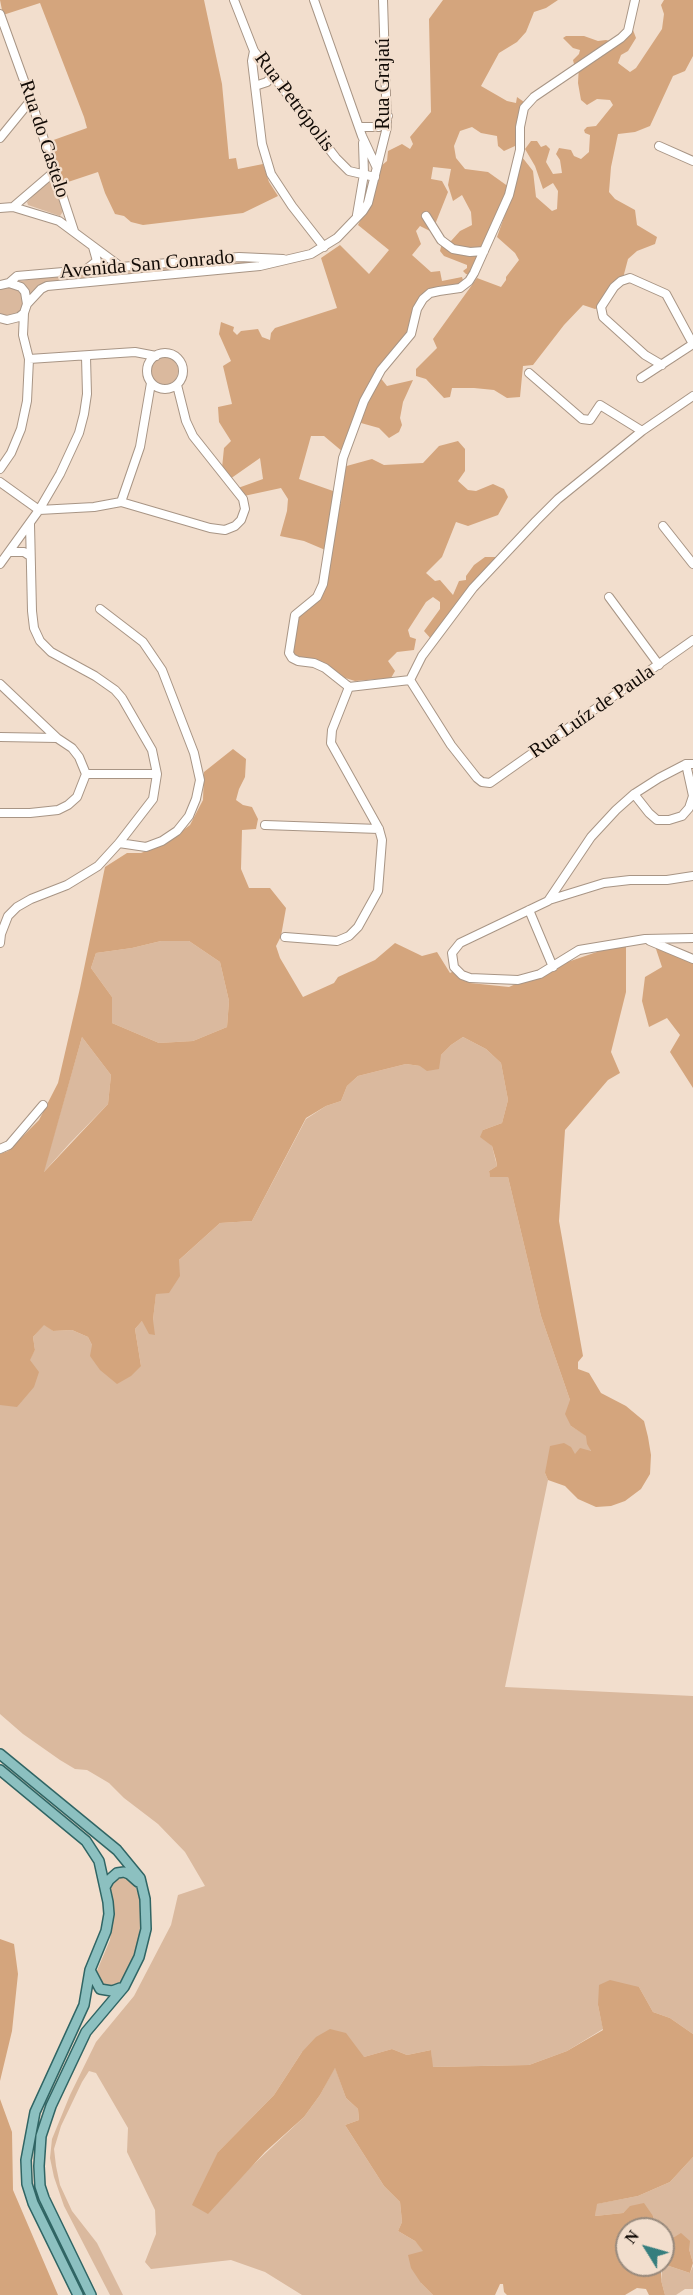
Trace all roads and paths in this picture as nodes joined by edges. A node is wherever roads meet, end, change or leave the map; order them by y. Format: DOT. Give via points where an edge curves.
graph roads {
  1 [pos="234,0"];
  2 [pos="314,0"];
  3 [pos="383,0"];
  4 [pos="635,0"];
  5 [pos="0,14"];
  6 [pos="254,51"];
  7 [pos="272,76"];
  8 [pos="255,86"];
  9 [pos="32,100"];
  10 [pos="388,116"];
  11 [pos="359,127"];
  12 [pos="379,127"];
  13 [pos="385,135"];
  14 [pos="362,136"];
  15 [pos="0,138"];
  16 [pos="659,146"];
  17 [pos="693,161"];
  18 [pos="364,165"];
  19 [pos="376,166"];
  20 [pos="345,168"];
  21 [pos="55,171"];
  22 [pos="364,174"];
  23 [pos="375,177"];
  24 [pos="14,207"];
  25 [pos="0,208"];
  26 [pos="357,215"];
  27 [pos="426,216"];
  28 [pos="74,231"];
  29 [pos="93,245"];
  30 [pos="324,247"];
  31 [pos="484,251"];
  32 [pos="287,259"];
  33 [pos="122,267"];
  34 [pos="85,270"];
  35 [pos="3,284"];
  36 [pos="27,304"];
  37 [pos="24,313"];
  38 [pos="3,319"];
  39 [pos="23,335"];
  40 [pos="693,344"];
  41 [pos="156,356"];
  42 [pos="87,357"];
  43 [pos="29,359"];
  44 [pos="662,365"];
  45 [pos="529,373"];
  46 [pos="641,378"];
  47 [pos="151,382"];
  48 [pos="177,385"];
  49 [pos="693,396"];
  50 [pos="642,431"];
  51 [pos="0,469"];
  52 [pos="0,482"];
  53 [pos="121,502"];
  54 [pos="39,510"];
  55 [pos="30,524"];
  56 [pos="663,526"];
  57 [pos="9,552"];
  58 [pos="30,556"];
  59 [pos="0,564"];
  60 [pos="693,564"];
  61 [pos="609,597"];
  62 [pos="100,609"];
  63 [pos="693,640"];
  64 [pos="659,665"];
  65 [pos="410,680"];
  66 [pos="0,684"];
  67 [pos="349,687"];
  68 [pos="41,722"];
  69 [pos="0,737"];
  70 [pos="36,737"];
  71 [pos="57,738"];
  72 [pos="689,764"];
  73 [pos="86,774"];
  74 [pos="157,774"];
  75 [pos="634,794"];
  76 [pos="0,813"];
  77 [pos="265,825"];
  78 [pos="379,829"];
  79 [pos="119,843"];
  80 [pos="693,876"];
  81 [pos="548,901"];
  82 [pos="529,910"];
  83 [pos="285,937"];
  84 [pos="682,938"];
  85 [pos="693,938"];
  86 [pos="645,939"];
  87 [pos="0,943"];
  88 [pos="679,953"];
  89 [pos="693,959"];
  90 [pos="553,967"];
  91 [pos="44,1105"];
  92 [pos="0,1149"];
  93 [pos="0,1754"];
  94 [pos="0,1770"];
  95 [pos="105,1887"];
  96 [pos="143,1888"];
  97 [pos="90,1970"];
  98 [pos="124,1987"];
  99 [pos="78,2295"];
  100 [pos="91,2295"];
  1 -- 6 [label="street, Rua Petrópolis"];
  2 -- 11 [label="street"];
  3 -- 10 [label="street, Rua Grajaú"];
  4 -- 31 [label="street" via="628,31 621,38 534,97 524,108 520,150 509,195"];
  5 -- 9 [label="street, Rua do Castelo"];
  6 -- 7 [label="street, Rua Petrópolis"];
  6 -- 8 [label="street"];
  7 -- 8 [label="street"];
  7 -- 20 [label="street, Rua Petrópolis"];
  8 -- 30 [label="street" via="262,144 271,174"];
  9 -- 15 [label="street"];
  9 -- 21 [label="street, Rua do Castelo"];
  10 -- 12 [label="street"];
  10 -- 13 [label="street, Rua Grajaú"];
  11 -- 12 [label="street"];
  11 -- 14 [label="street"];
  12 -- 13 [label="street"];
  13 -- 19 [label="street, Rua Grajaú"];
  14 -- 18 [label="street"];
  14 -- 19 [label="street"];
  16 -- 17 [label="street"];
  18 -- 19 [label="street, Rua Petrópolis"];
  18 -- 20 [label="street, Rua Petrópolis"];
  18 -- 22 [label="street"];
  19 -- 23 [label="street, Rua Grajaú"];
  20 -- 22 [label="street, Rua Petrópolis"];
  21 -- 24 [label="street"];
  21 -- 28 [label="street, Rua do Castelo"];
  22 -- 23 [label="street, Rua Petrópolis"];
  22 -- 26 [label="street"];
  23 -- 26 [label="street, Avenida San Conrado" via="368,203"];
  24 -- 25 [label="street"];
  24 -- 28 [label="street" via="59,221"];
  26 -- 30 [label="street, Avenida San Conrado"];
  27 -- 31 [label="street" via="441,240 453,249"];
  28 -- 29 [label="street"];
  29 -- 33 [label="street"];
  29 -- 34 [label="street" via="97,261"];
  30 -- 32 [label="street, Avenida San Conrado"];
  31 -- 67 [label="street" via="465,286 423,299 411,334 381,370 364,401 343,458 323,584 317,597 295,615 289,653 298,661 326,668"];
  32 -- 33 [label="street, Avenida San Conrado" via="238,257"];
  32 -- 36 [label="street, Avenida San Conrado" via="243,269 47,286"];
  33 -- 34 [label="street, Avenida San Conrado"];
  34 -- 35 [label="street, Avenida San Conrado" via="17,276"];
  35 -- 36 [label="street" via="21,287"];
  36 -- 37 [label="street"];
  37 -- 38 [label="street" via="13,320"];
  37 -- 39 [label="street"];
  38 -- 39 [label="street"];
  39 -- 43 [label="street"];
  40 -- 44 [label="street"];
  40 -- 44 [label="street" via="666,294 630,278 621,281 601,307 603,317"];
  41 -- 42 [label="street" via="135,352"];
  41 -- 47 [label="street" via="148,365"];
  41 -- 48 [label="street" via="167,353 178,358 183,369"];
  42 -- 43 [label="street"];
  42 -- 54 [label="street" via="87,394 79,434"];
  43 -- 51 [label="street" via="21,429"];
  44 -- 46 [label="street"];
  45 -- 50 [label="street" via="582,419 590,420 600,405"];
  47 -- 48 [label="street" via="161,389"];
  47 -- 53 [label="street" via="140,447"];
  48 -- 53 [label="street" via="193,436 243,499 241,520 225,530 210,528"];
  49 -- 50 [label="street"];
  50 -- 65 [label="street" via="558,499 473,588 422,656"];
  52 -- 54 [label="street"];
  53 -- 54 [label="street"];
  54 -- 55 [label="street"];
  55 -- 57 [label="street"];
  55 -- 58 [label="street"];
  56 -- 60 [label="street"];
  57 -- 58 [label="street"];
  57 -- 59 [label="street"];
  58 -- 74 [label="street" via="34,628 40,641 51,652 116,690 152,750"];
  61 -- 64 [label="street"];
  62 -- 79 [label="street" via="142,642 162,670 195,753 200,780 189,816 177,831 146,847"];
  63 -- 64 [label="street, Rua Luíz de Paula"];
  64 -- 65 [label="street, Rua Luíz de Paula" via="490,783 477,778 450,745"];
  65 -- 67 [label="street"];
  66 -- 68 [label="street"];
  67 -- 78 [label="street" via="332,729 331,743"];
  68 -- 70 [label="street"];
  68 -- 71 [label="street"];
  69 -- 70 [label="street"];
  70 -- 71 [label="street"];
  71 -- 73 [label="street" via="80,757"];
  72 -- 75 [label="street"];
  72 -- 75 [label="street" via="693,796 682,816 657,820"];
  73 -- 74 [label="street"];
  73 -- 76 [label="street" via="76,797 58,810"];
  74 -- 79 [label="street" via="153,799"];
  75 -- 81 [label="street" via="591,837"];
  77 -- 78 [label="street"];
  78 -- 83 [label="street" via="382,840 378,891 358,927 337,940"];
  79 -- 87 [label="street" via="84,877 17,907 8,916"];
  80 -- 81 [label="street" via="604,883"];
  81 -- 82 [label="street"];
  82 -- 90 [label="street"];
  82 -- 90 [label="street" via="456,947 452,953 454,967 462,975 483,980 518,980"];
  84 -- 85 [label="street"];
  84 -- 86 [label="street"];
  84 -- 88 [label="street"];
  86 -- 88 [label="street"];
  86 -- 90 [label="street" via="579,950"];
  88 -- 89 [label="street"];
  91 -- 92 [label="street" via="16,1138"];
  93 -- 96 [label="main road" via="117,1850 133,1868"];
  94 -- 95 [label="main road" via="86,1841 99,1861"];
  95 -- 96 [label="main road" via="113,1875 124,1872"];
  95 -- 97 [label="main road" via="109,1914 106,1931"];
  96 -- 98 [label="main road" via="147,1913 144,1942"];
  97 -- 98 [label="main road" via="98,1986 106,1991"];
  97 -- 99 [label="main road" via="79,2020 35,2112 26,2160 33,2203"];
  98 -- 100 [label="main road" via="86,2031 40,2136 40,2186"];
}
